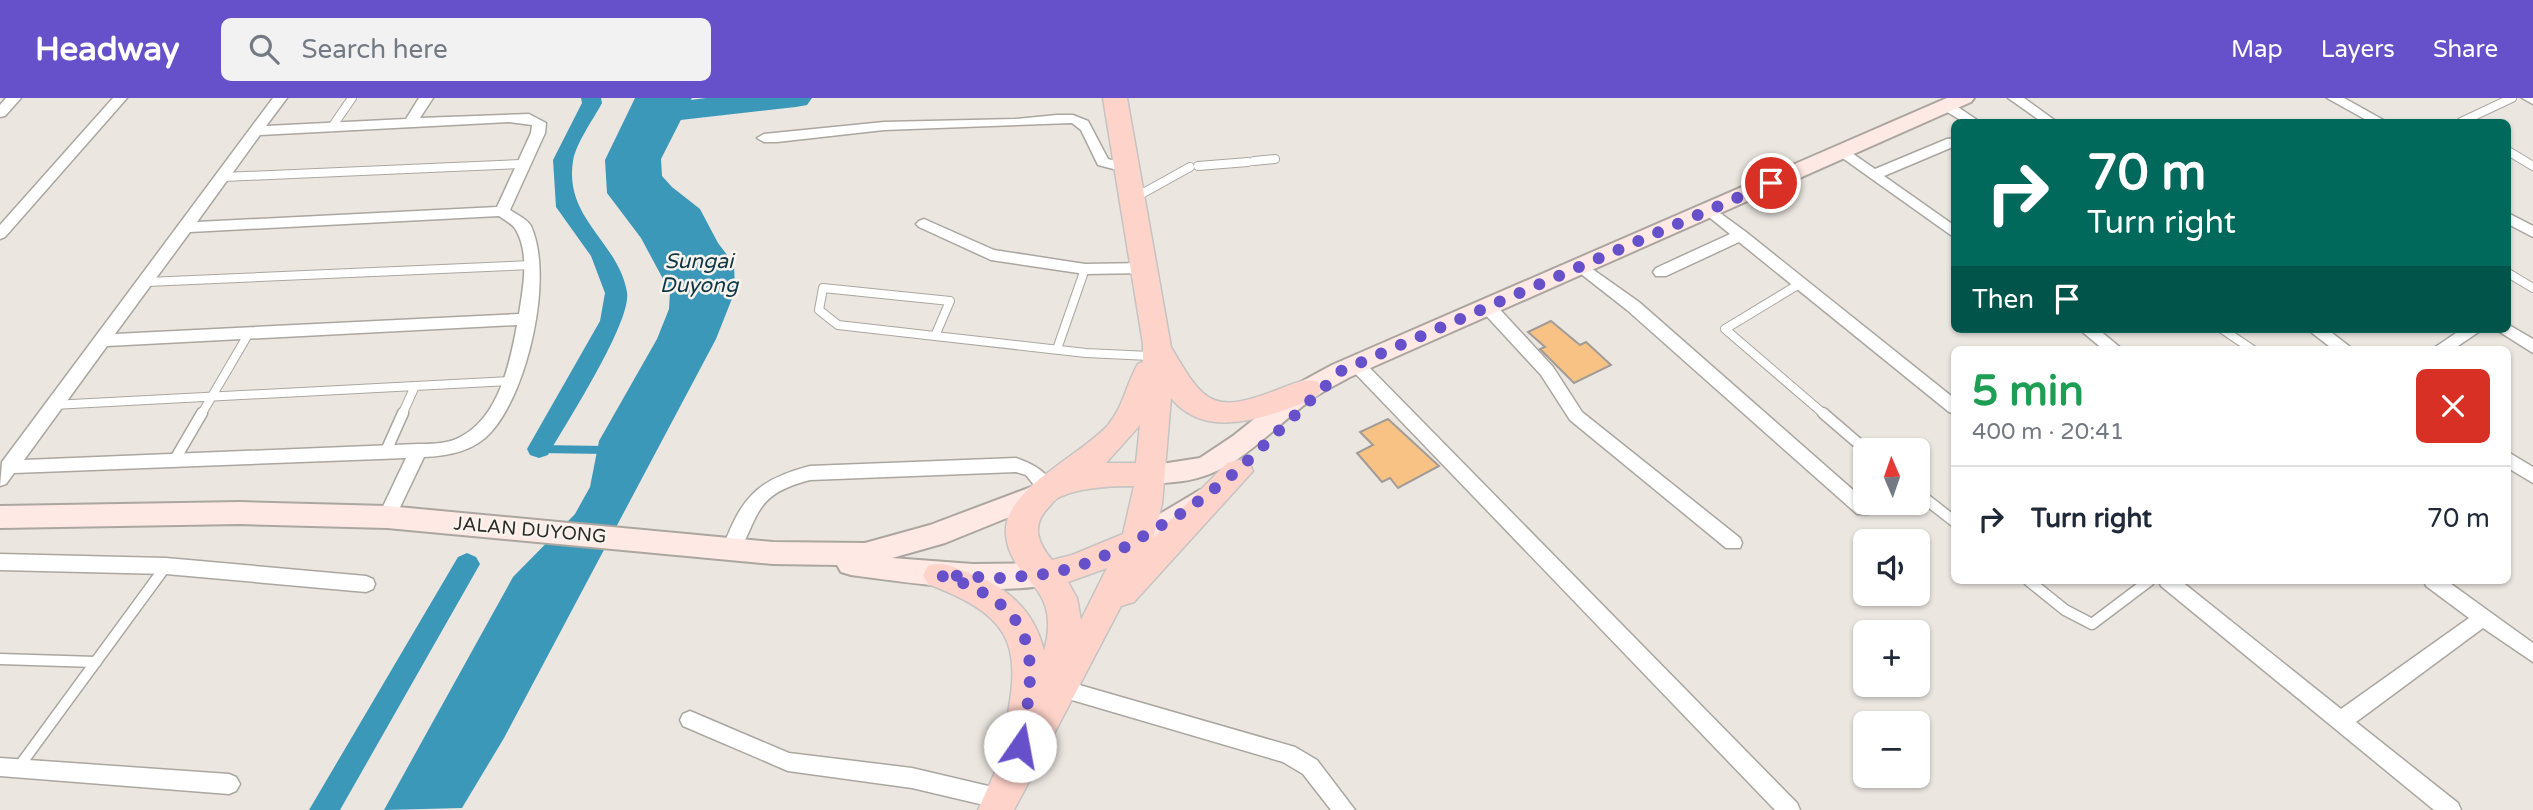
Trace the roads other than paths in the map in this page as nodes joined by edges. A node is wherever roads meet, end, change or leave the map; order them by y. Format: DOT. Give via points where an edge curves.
graph roads {
  1 [pos="14,98"];
  2 [pos="120,98"];
  3 [pos="280,98"];
  4 [pos="352,98"];
  5 [pos="426,98"];
  6 [pos="1115,98"];
  7 [pos="2015,98"];
  8 [pos="2334,98"];
  9 [pos="2512,98"];
  10 [pos="1955,102"];
  11 [pos="0,113"];
  12 [pos="1970,119"];
  13 [pos="2046,119"];
  14 [pos="2374,119"];
  15 [pos="2467,119"];
  16 [pos="410,123"];
  17 [pos="332,127"];
  18 [pos="258,131"];
  19 [pos="764,138"];
  20 [pos="1951,144"];
  21 [pos="1841,152"];
  22 [pos="2511,153"];
  23 [pos="1275,159"];
  24 [pos="522,164"];
  25 [pos="2533,166"];
  26 [pos="1129,169"];
  27 [pos="1874,175"];
  28 [pos="224,177"];
  29 [pos="1134,197"];
  30 [pos="1709,210"];
  31 [pos="502,211"];
  32 [pos="2511,220"];
  33 [pos="924,224"];
  34 [pos="188,227"];
  35 [pos="1951,230"];
  36 [pos="2533,232"];
  37 [pos="0,234"];
  38 [pos="1741,235"];
  39 [pos="532,265"];
  40 [pos="1581,266"];
  41 [pos="1146,268"];
  42 [pos="1085,269"];
  43 [pos="1661,272"];
  44 [pos="2511,275"];
  45 [pos="147,282"];
  46 [pos="1801,283"];
  47 [pos="2533,288"];
  48 [pos="1487,306"];
  49 [pos="526,319"];
  50 [pos="249,333"];
  51 [pos="2092,333"];
  52 [pos="2228,333"];
  53 [pos="2321,333"];
  54 [pos="2467,333"];
  55 [pos="2510,333"];
  56 [pos="935,336"];
  57 [pos="103,340"];
  58 [pos="2110,346"];
  59 [pos="2247,346"];
  60 [pos="2340,346"];
  61 [pos="2446,346"];
  62 [pos="2533,347"];
  63 [pos="1057,349"];
  64 [pos="1154,350"];
  65 [pos="1348,368"];
  66 [pos="510,381"];
  67 [pos="415,386"];
  68 [pos="1308,389"];
  69 [pos="212,395"];
  70 [pos="51,405"];
  71 [pos="1951,405"];
  72 [pos="1853,439"];
  73 [pos="386,451"];
  74 [pos="418,451"];
  75 [pos="174,461"];
  76 [pos="2511,461"];
  77 [pos="1237,471"];
  78 [pos="4,473"];
  79 [pos="1151,474"];
  80 [pos="2533,476"];
  81 [pos="1049,491"];
  82 [pos="1853,500"];
  83 [pos="1930,502"];
  84 [pos="0,517"];
  85 [pos="387,517"];
  86 [pos="1951,519"];
  87 [pos="1136,542"];
  88 [pos="1733,543"];
  89 [pos="731,550"];
  90 [pos="773,554"];
  91 [pos="0,562"];
  92 [pos="166,566"];
  93 [pos="1046,574"];
  94 [pos="939,575"];
  95 [pos="366,584"];
  96 [pos="2033,584"];
  97 [pos="2145,584"];
  98 [pos="2172,584"];
  99 [pos="2437,584"];
  100 [pos="2483,618"];
  101 [pos="1088,638"];
  102 [pos="2533,654"];
  103 [pos="0,659"];
  104 [pos="96,662"];
  105 [pos="1062,689"];
  106 [pos="690,720"];
  107 [pos="2341,721"];
  108 [pos="9,767"];
  109 [pos="229,784"];
  110 [pos="1004,793"];
  111 [pos="1344,810"];
  112 [pos="1788,810"];
  113 [pos="2450,810"];
  1 -- 11 [label="street"];
  2 -- 37 [label="street"];
  3 -- 18 [label="street"];
  4 -- 17 [label="lane"];
  5 -- 16 [label="street"];
  6 -- 26 [label="main road"];
  7 -- 13 [label="street"];
  8 -- 14 [label="street"];
  9 -- 15 [label="lane"];
  10 -- 12 [label="street"];
  10 -- 21 [label="main road"];
  16 -- 17 [label="street"];
  16 -- 24 [label="street" via="529,118 539,123"];
  17 -- 18 [label="street"];
  18 -- 28 [label="street"];
  19 -- 26 [label="street" via="928,123 1070,120 1087,127 1103,162"];
  20 -- 27 [label="street"];
  21 -- 27 [label="street"];
  21 -- 30 [label="main road"];
  22 -- 25 [label="lane"];
  23 -- 29 [label="lane" via="1194,166"];
  24 -- 28 [label="lane"];
  24 -- 31 [label="street"];
  26 -- 29 [label="main road"];
  27 -- 35 [label="street"];
  28 -- 34 [label="street"];
  29 -- 41 [label="main road"];
  30 -- 38 [label="street"];
  30 -- 40 [label="main road"];
  31 -- 34 [label="street"];
  31 -- 39 [label="street" via="523,226"];
  32 -- 36 [label="street"];
  33 -- 42 [label="street" via="991,256"];
  34 -- 45 [label="street"];
  38 -- 43 [label="street"];
  38 -- 46 [label="street"];
  39 -- 45 [label="lane"];
  39 -- 49 [label="street"];
  40 -- 48 [label="main road"];
  40 -- 82 [label="street"];
  41 -- 42 [label="street"];
  41 -- 64 [label="main road"];
  42 -- 63 [label="lane"];
  44 -- 47 [label="lane"];
  45 -- 57 [label="street"];
  46 -- 71 [label="street"];
  46 -- 72 [label="lane" via="1725,329"];
  48 -- 65 [label="main road"];
  48 -- 88 [label="street" via="1547,371 1576,416"];
  49 -- 50 [label="street"];
  49 -- 66 [label="street"];
  50 -- 57 [label="street"];
  50 -- 69 [label="lane"];
  51 -- 58 [label="street"];
  52 -- 59 [label="lane"];
  53 -- 60 [label="street"];
  54 -- 61 [label="street"];
  55 -- 62 [label="street"];
  56 -- 56 [label="lane" via="950,301 823,288 818,310 838,325"];
  56 -- 63 [label="lane"];
  57 -- 70 [label="street"];
  63 -- 64 [label="lane"];
  64 -- 68 [label="main road" via="1177,388 1203,410 1223,415 1245,413"];
  64 -- 79 [label="main road" via="1158,388"];
  64 -- 81 [label="main road" via="1138,406 1121,431"];
  65 -- 68 [label="main road"];
  65 -- 77 [label="main road"];
  65 -- 112 [label="street"];
  66 -- 67 [label="lane"];
  66 -- 74 [label="street" via="492,420 472,439 450,449"];
  67 -- 69 [label="lane"];
  67 -- 73 [label="lane"];
  68 -- 79 [label="main road" via="1208,466"];
  69 -- 70 [label="lane"];
  69 -- 75 [label="lane"];
  70 -- 78 [label="street"];
  73 -- 74 [label="street"];
  73 -- 75 [label="street"];
  74 -- 85 [label="street"];
  75 -- 78 [label="street"];
  76 -- 80 [label="street"];
  77 -- 87 [label="main road"];
  77 -- 101 [label="main road" via="1134,579"];
  79 -- 81 [label="main road" via="1102,475"];
  79 -- 87 [label="main road"];
  81 -- 89 [label="street" via="1032,470 1016,465 810,473 777,482 754,499"];
  81 -- 90 [label="main road, JALAN DUYONG" via="899,547 865,554"];
  81 -- 93 [label="main road" via="1022,523 1026,551"];
  83 -- 86 [label="lane"];
  84 -- 85 [label="main road, JALAN DUYONG" via="240,513"];
  85 -- 89 [label="main road, JALAN DUYONG"];
  87 -- 93 [label="main road"];
  87 -- 101 [label="main road"];
  89 -- 90 [label="main road, JALAN DUYONG"];
  90 -- 94 [label="main road"];
  91 -- 92 [label="street"];
  92 -- 95 [label="street"];
  92 -- 104 [label="lane"];
  93 -- 94 [label="main road" via="1001,578"];
  93 -- 110 [label="main road" via="1062,605 1066,626 1062,652"];
  94 -- 110 [label="main road" via="994,597 1025,640 1031,662 1029,700"];
  96 -- 97 [label="lane" via="2092,624"];
  98 -- 107 [label="street"];
  99 -- 100 [label="street"];
  100 -- 102 [label="street"];
  100 -- 107 [label="street"];
  101 -- 105 [label="main road"];
  103 -- 104 [label="lane"];
  104 -- 108 [label="lane"];
  105 -- 110 [label="main road"];
  105 -- 111 [label="street" via="1288,754 1310,767"];
  106 -- 110 [label="street" via="788,762"];
  107 -- 113 [label="street"];
  108 -- 109 [label="street"];
}
